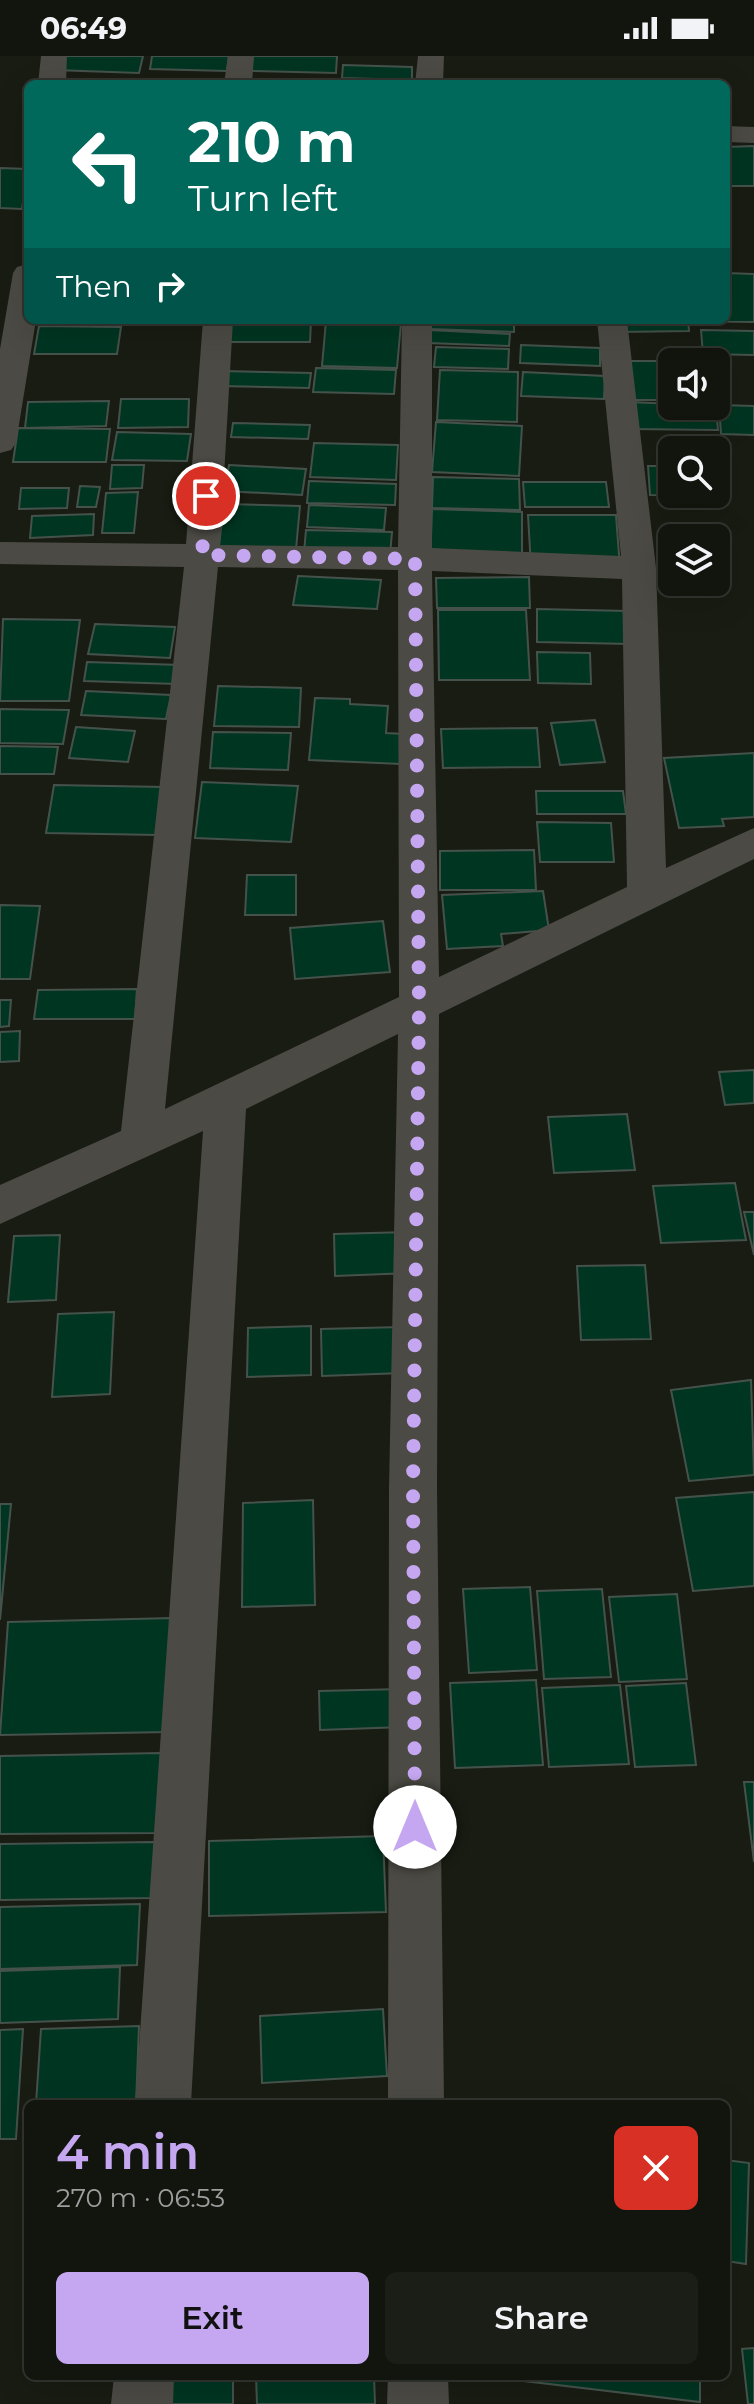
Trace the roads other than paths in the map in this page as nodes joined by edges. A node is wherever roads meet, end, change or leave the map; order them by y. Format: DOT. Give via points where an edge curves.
graph roads {
  1 [pos="54,56"];
  2 [pos="241,56"];
  3 [pos="431,56"];
  4 [pos="52,80"];
  5 [pos="238,80"];
  6 [pos="429,80"];
  7 [pos="730,134"];
  8 [pos="754,135"];
  9 [pos="24,297"];
  10 [pos="218,324"];
  11 [pos="417,324"];
  12 [pos="612,324"];
  13 [pos="0,443"];
  14 [pos="0,553"];
  15 [pos="202,555"];
  16 [pos="415,559"];
  17 [pos="639,568"];
  18 [pos="754,842"];
  19 [pos="647,895"];
  20 [pos="419,1005"];
  21 [pos="226,1099"];
  22 [pos="141,1141"];
  23 [pos="0,1205"];
  24 [pos="163,2100"];
  25 [pos="416,2100"];
  26 [pos="144,2380"];
  27 [pos="418,2380"];
  28 [pos="142,2404"];
  29 [pos="418,2404"];
  1 -- 4 [label="street"];
  2 -- 5 [label="street"];
  3 -- 6 [label="street"];
  7 -- 8 [label="street"];
  9 -- 13 [label="street"];
  10 -- 15 [label="street"];
  11 -- 16 [label="street"];
  12 -- 17 [label="street"];
  14 -- 15 [label="street"];
  15 -- 16 [label="street"];
  15 -- 22 [label="street"];
  16 -- 17 [label="street"];
  16 -- 20 [label="street"];
  17 -- 19 [label="street"];
  18 -- 19 [label="street"];
  19 -- 20 [label="street"];
  20 -- 21 [label="street"];
  20 -- 25 [label="street" via="413,1488"];
  21 -- 22 [label="street"];
  21 -- 24 [label="street"];
  22 -- 23 [label="street"];
  26 -- 28 [label="street"];
  27 -- 29 [label="street"];
}
